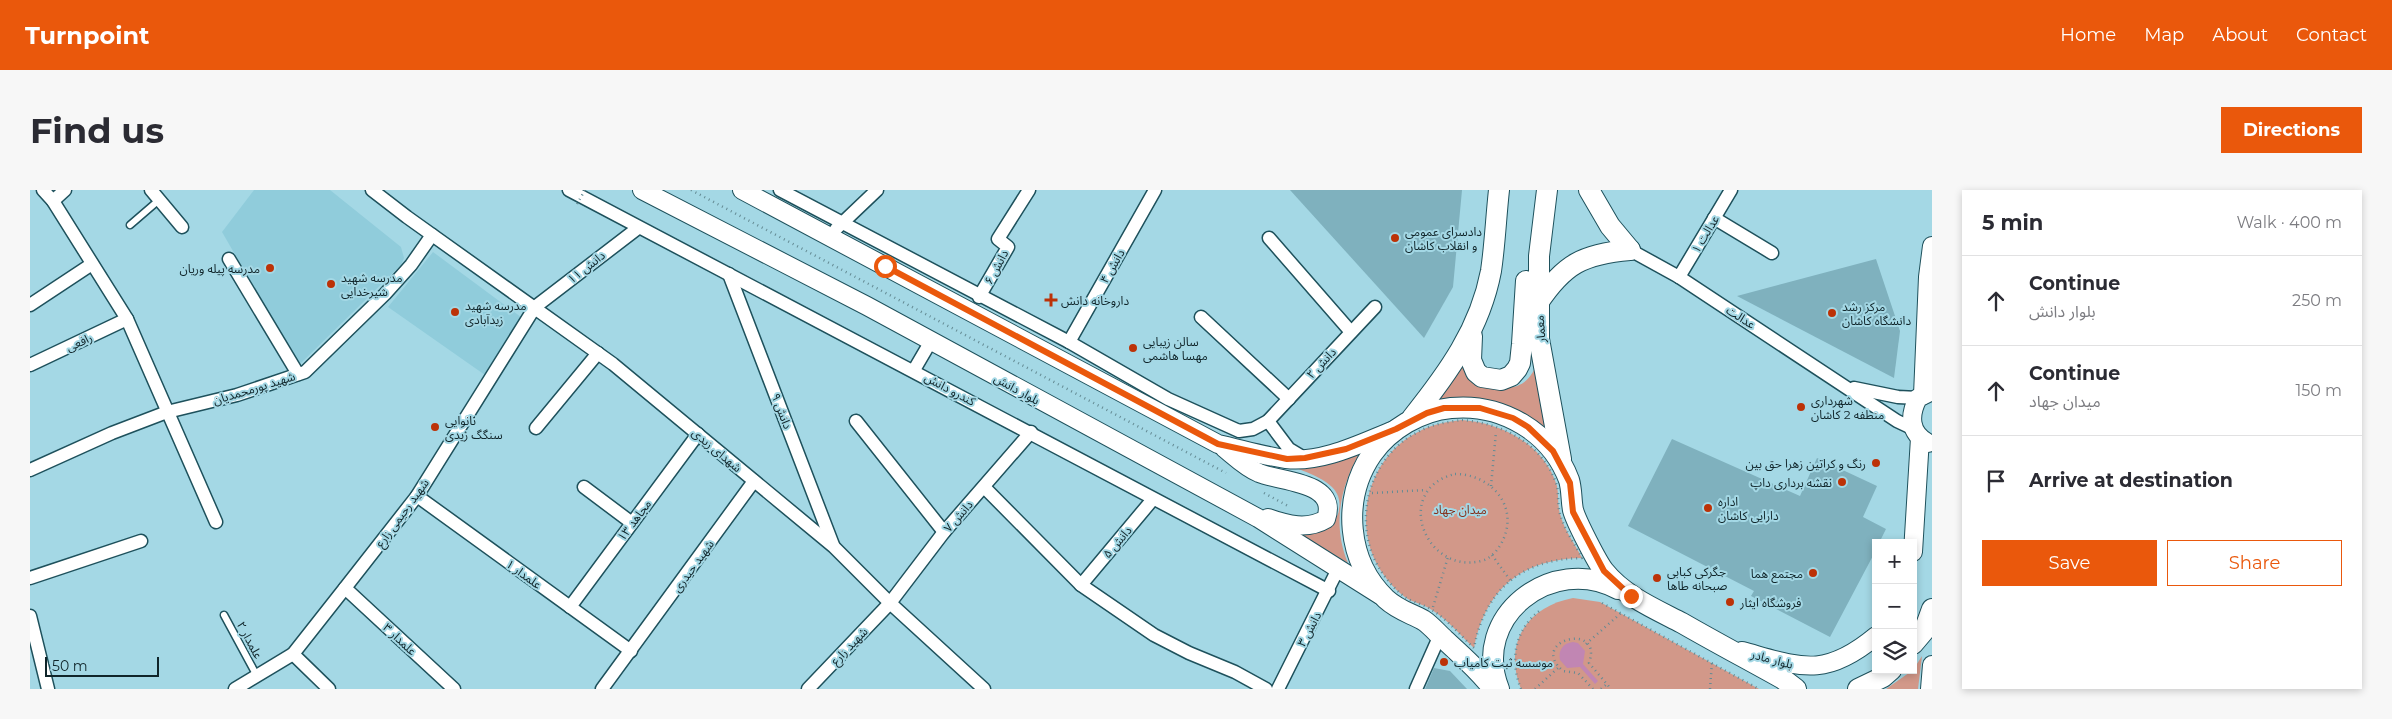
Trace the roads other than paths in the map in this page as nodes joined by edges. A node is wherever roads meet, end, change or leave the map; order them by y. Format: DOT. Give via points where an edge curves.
graph roads {
  1 [pos="43,190"];
  2 [pos="65,190"];
  3 [pos="372,190"];
  4 [pos="570,190"];
  5 [pos="642,190"];
  6 [pos="742,190"];
  7 [pos="780,190"];
  8 [pos="877,190"];
  9 [pos="1029,190"];
  10 [pos="1155,190"];
  11 [pos="1499,190"];
  12 [pos="1547,190"];
  13 [pos="1731,190"];
  14 [pos="1593,193"];
  15 [pos="155,195"];
  16 [pos="53,202"];
  17 [pos="1714,218"];
  18 [pos="841,223"];
  19 [pos="130,225"];
  20 [pos="182,227"];
  21 [pos="638,228"];
  22 [pos="432,235"];
  23 [pos="829,236"];
  24 [pos="1269,238"];
  25 [pos="1932,246"];
  26 [pos="1630,250"];
  27 [pos="1772,253"];
  28 [pos="1539,256"];
  29 [pos="229,259"];
  30 [pos="92,264"];
  31 [pos="729,274"];
  32 [pos="1679,278"];
  33 [pos="979,297"];
  34 [pos="1538,303"];
  35 [pos="30,305"];
  36 [pos="535,307"];
  37 [pos="1375,307"];
  38 [pos="1201,317"];
  39 [pos="128,319"];
  40 [pos="1474,326"];
  41 [pos="1350,332"];
  42 [pos="931,341"];
  43 [pos="1068,342"];
  44 [pos="598,353"];
  45 [pos="30,365"];
  46 [pos="914,370"];
  47 [pos="298,374"];
  48 [pos="1849,388"];
  49 [pos="1925,394"];
  50 [pos="1289,399"];
  51 [pos="167,412"];
  52 [pos="856,421"];
  53 [pos="1268,421"];
  54 [pos="1404,424"];
  55 [pos="536,428"];
  56 [pos="1031,432"];
  57 [pos="698,434"];
  58 [pos="1922,437"];
  59 [pos="1218,444"];
  60 [pos="1305,458"];
  61 [pos="1563,466"];
  62 [pos="30,470"];
  63 [pos="754,481"];
  64 [pos="584,486"];
  65 [pos="984,487"];
  66 [pos="417,496"];
  67 [pos="1153,499"];
  68 [pos="1235,506"];
  69 [pos="216,522"];
  70 [pos="632,523"];
  71 [pos="944,532"];
  72 [pos="1914,539"];
  73 [pos="141,540"];
  74 [pos="834,547"];
  75 [pos="1338,569"];
  76 [pos="30,578"];
  77 [pos="1081,585"];
  78 [pos="345,588"];
  79 [pos="1329,591"];
  80 [pos="1631,596"];
  81 [pos="1386,598"];
  82 [pos="890,603"];
  83 [pos="570,607"];
  84 [pos="1932,609"];
  85 [pos="224,614"];
  86 [pos="30,616"];
  87 [pos="1440,635"];
  88 [pos="1872,639"];
  89 [pos="1917,639"];
  90 [pos="1721,645"];
  91 [pos="631,650"];
  92 [pos="293,654"];
  93 [pos="1932,665"];
  94 [pos="1886,674"];
  95 [pos="257,676"];
  96 [pos="48,689"];
  97 [pos="235,689"];
  98 [pos="329,689"];
  99 [pos="454,689"];
  100 [pos="602,689"];
  101 [pos="808,689"];
  102 [pos="984,689"];
  103 [pos="1266,689"];
  104 [pos="1278,689"];
  105 [pos="1416,689"];
  106 [pos="1493,689"];
  107 [pos="1499,689"];
  108 [pos="1796,689"];
  109 [pos="1858,689"];
  110 [pos="1930,689"];
  1 -- 16 [label="street"];
  2 -- 16 [label="street"];
  3 -- 22 [label="street, شهدای زیدی"];
  4 -- 21 [label="street, کندرو دانش"];
  5 -- 42 [label="main road, بلوار دانش"];
  6 -- 23 [label="main road"];
  7 -- 18 [label="street"];
  8 -- 18 [label="street"];
  9 -- 33 [label="street, دانش ۶" via="998,240 1008,246"];
  10 -- 43 [label="street, دانش ۴"];
  11 -- 40 [label="main road" via="1491,271"];
  12 -- 28 [label="main road, معمار"];
  13 -- 17 [label="street, عدالت ۱"];
  14 -- 26 [label="main road"];
  15 -- 19 [label="lane"];
  15 -- 20 [label="street"];
  16 -- 30 [label="street"];
  17 -- 27 [label="street"];
  17 -- 32 [label="street, عدالت ۱"];
  18 -- 23 [label="street"];
  18 -- 33 [label="street"];
  21 -- 31 [label="street, کندرو دانش"];
  21 -- 36 [label="street, دانش ۱۱"];
  22 -- 36 [label="street, شهدای زیدی"];
  22 -- 47 [label="street, شهید پورمحمدیان" via="385,294 306,372"];
  23 -- 59 [label="main road"];
  24 -- 41 [label="street"];
  25 -- 49 [label="main road" via="1928,277"];
  26 -- 32 [label="street, عدالت"];
  26 -- 34 [label="main road" via="1588,256 1576,262 1550,285"];
  28 -- 34 [label="main road, معمار"];
  28 -- 40 [label="main road" via="1526,280 1520,363 1510,376 1501,380 1490,379 1476,372 1471,360"];
  29 -- 47 [label="street"];
  30 -- 35 [label="street"];
  30 -- 39 [label="street"];
  31 -- 46 [label="street, کندرو دانش"];
  31 -- 74 [label="street, دانش ۹"];
  32 -- 48 [label="street, عدالت"];
  33 -- 43 [label="street"];
  34 -- 61 [label="main road, معمار" via="1539,338"];
  36 -- 44 [label="street, شهدای زیدی"];
  36 -- 66 [label="street, شهید رحیمی زارع"];
  37 -- 41 [label="street, دانش ۲"];
  38 -- 50 [label="street"];
  39 -- 45 [label="street, رافعی"];
  39 -- 51 [label="street"];
  40 -- 54 [label="main road" via="1453,365"];
  41 -- 50 [label="street, دانش ۲"];
  42 -- 46 [label="street"];
  42 -- 68 [label="main road, بلوار دانش"];
  43 -- 53 [label="street" via="1168,399 1239,431 1253,429"];
  44 -- 55 [label="street"];
  44 -- 57 [label="street, شهدای زیدی"];
  46 -- 56 [label="street, کندرو دانش"];
  47 -- 51 [label="street, شهید پورمحمدیان" via="237,395"];
  48 -- 49 [label="street" via="1898,397"];
  48 -- 58 [label="street, عدالت"];
  49 -- 58 [label="main road" via="1911,416"];
  50 -- 53 [label="street, دانش ۲"];
  51 -- 62 [label="street, شهید پورمحمدیان"];
  51 -- 69 [label="street"];
  52 -- 71 [label="street"];
  53 -- 60 [label="street" via="1289,449"];
  54 -- 60 [label="main road" via="1346,449"];
  54 -- 61 [label="main road" via="1427,413 1462,407 1480,408 1499,420 1528,427 1542,438"];
  54 -- 81 [label="main road" via="1372,454 1363,469 1362,491 1352,520 1364,570"];
  56 -- 65 [label="street, دانش ۷"];
  56 -- 67 [label="street, کندرو دانش"];
  57 -- 63 [label="street, شهدای زیدی"];
  57 -- 70 [label="street, مجاهد ۱۳"];
  58 -- 72 [label="main road"];
  59 -- 60 [label="main road" via="1287,459"];
  59 -- 68 [label="main road" via="1258,473 1310,486 1321,493 1328,514 1319,523 1302,525 1276,521"];
  61 -- 80 [label="main road" via="1570,483 1573,512 1604,571"];
  63 -- 74 [label="street, شهدای زیدی"];
  63 -- 91 [label="street, شهید حیدری"];
  64 -- 70 [label="street"];
  65 -- 71 [label="street, دانش ۷"];
  65 -- 77 [label="street"];
  66 -- 78 [label="street, شهید رحیمی زارع"];
  66 -- 83 [label="street, علمدار ۱"];
  67 -- 77 [label="street, دانش ۵"];
  67 -- 79 [label="street, کندرو دانش"];
  68 -- 75 [label="main road, بلوار دانش"];
  70 -- 83 [label="street, مجاهد ۱۳"];
  71 -- 82 [label="street, دانش ۷"];
  73 -- 76 [label="street"];
  74 -- 82 [label="street, شهدای زیدی"];
  75 -- 79 [label="street, دانش ۳"];
  75 -- 81 [label="main road, بلوار دانش"];
  77 -- 103 [label="street" via="1154,635"];
  78 -- 92 [label="street, شهید رحیمی زارع"];
  78 -- 99 [label="street, علمدار ۳"];
  79 -- 104 [label="street, دانش ۳"];
  80 -- 90 [label="main road"];
  80 -- 107 [label="main road" via="1607,583 1590,578 1571,578 1553,581 1523,597 1500,628 1495,645 1493,663"];
  81 -- 87 [label="main road" via="1400,610 1428,615"];
  82 -- 101 [label="street, شهید زارع"];
  82 -- 102 [label="street, شهدای زیدی"];
  83 -- 91 [label="street, علمدار ۱"];
  84 -- 89 [label="main road" via="1924,631"];
  85 -- 95 [label="lane, علمدار ۲"];
  86 -- 96 [label="street"];
  87 -- 105 [label="street"];
  87 -- 106 [label="main road"];
  88 -- 90 [label="main road, بلوار مادر" via="1846,657 1813,666 1799,666"];
  90 -- 108 [label="main road"];
  91 -- 100 [label="street, شهید حیدری"];
  92 -- 95 [label="street, شهید رحیمی زارع"];
  92 -- 98 [label="street"];
  93 -- 110 [label="main road"];
  94 -- 109 [label="main road"];
  95 -- 97 [label="street, شهید رحیمی زارع"];
}
